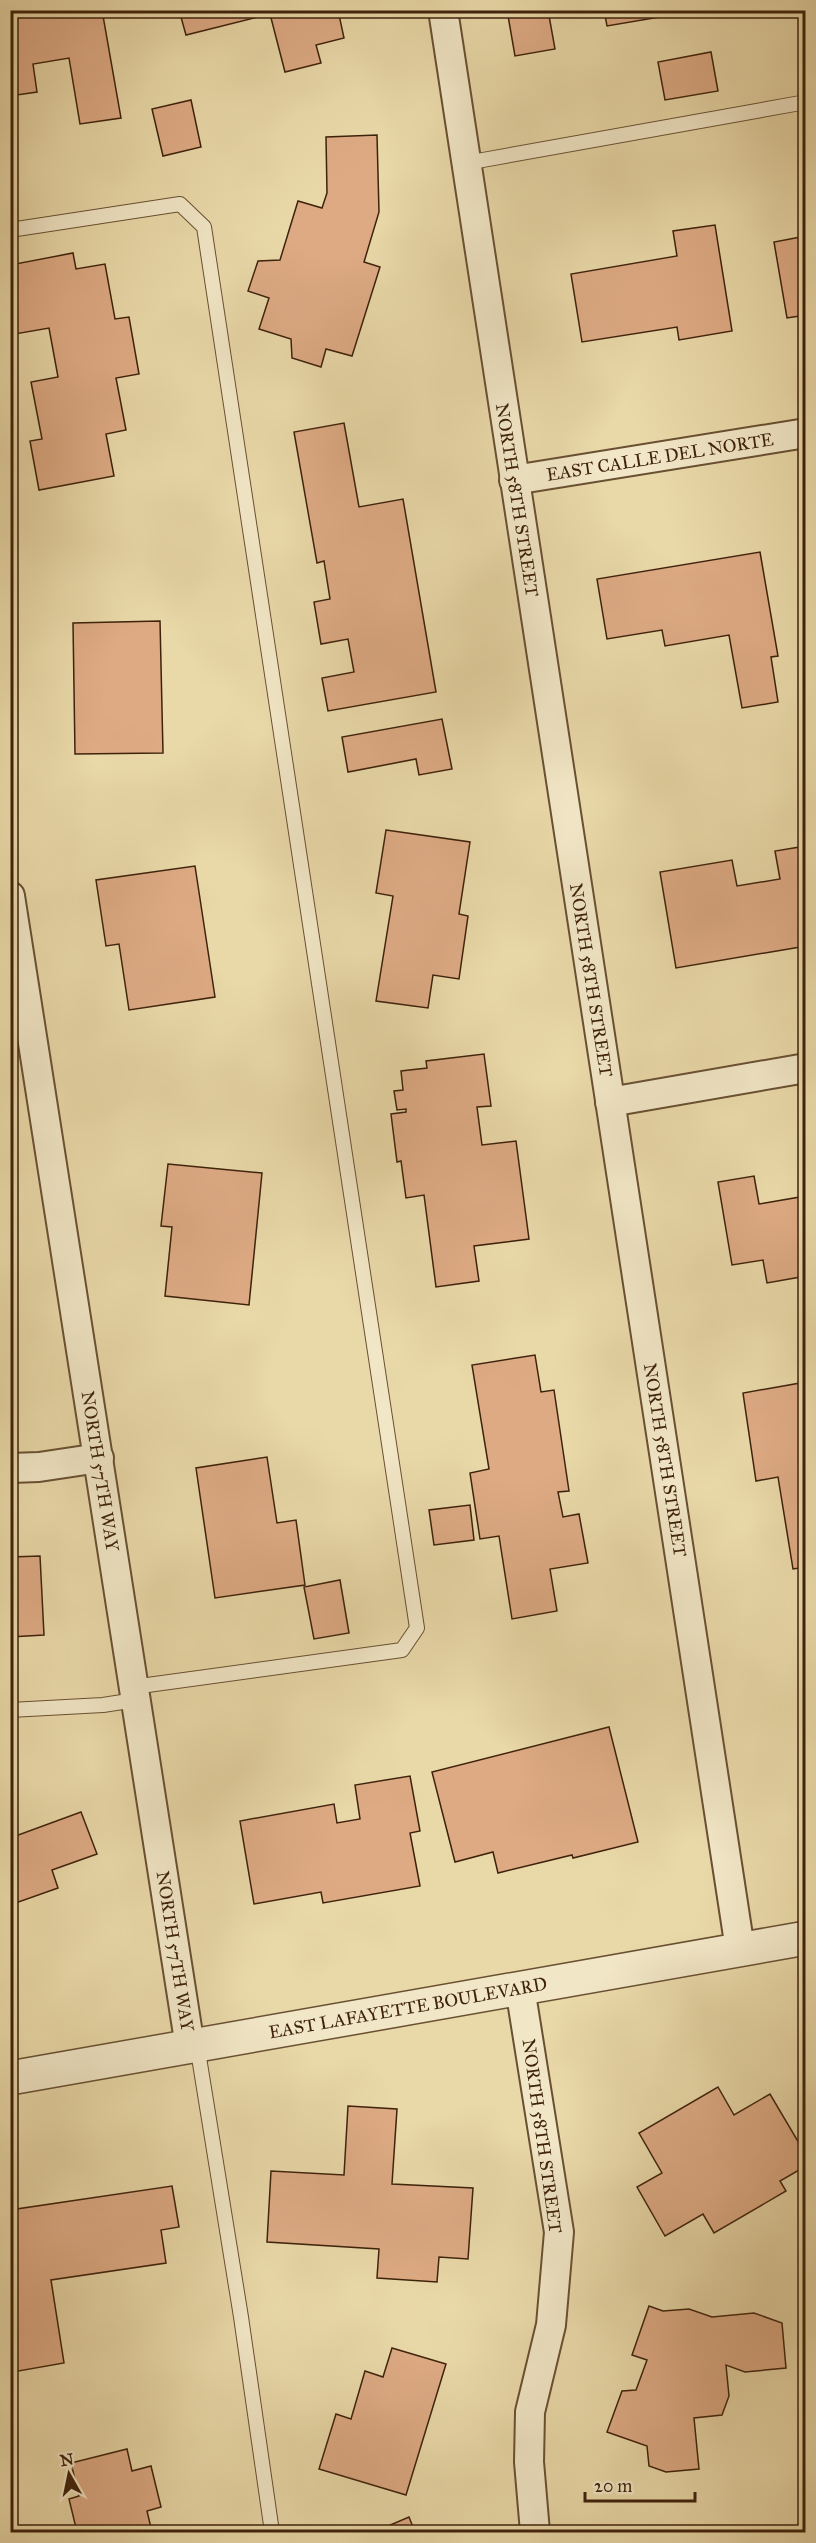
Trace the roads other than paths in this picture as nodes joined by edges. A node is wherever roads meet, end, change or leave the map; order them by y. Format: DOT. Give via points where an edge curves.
graph roads {
  1 [pos="443,10"];
  2 [pos="806,102"];
  3 [pos="466,163"];
  4 [pos="10,230"];
  5 [pos="806,433"];
  6 [pos="513,480"];
  7 [pos="10,896"];
  8 [pos="806,1068"];
  9 [pos="610,1102"];
  10 [pos="99,1458"];
  11 [pos="10,1468"];
  12 [pos="134,1693"];
  13 [pos="10,1710"];
  14 [pos="806,1938"];
  15 [pos="740,1949"];
  16 [pos="520,1988"];
  17 [pos="194,2046"];
  18 [pos="10,2078"];
  19 [pos="272,2532"];
  20 [pos="535,2532"];
  1 -- 3 [label="street, NORTH 58TH STREET"];
  2 -- 3 [label="lane"];
  3 -- 6 [label="street, NORTH 58TH STREET"];
  4 -- 12 [label="lane" via="180,204 204,227 417,1628 402,1650"];
  5 -- 6 [label="street, EAST CALLE DEL NORTE"];
  6 -- 9 [label="street, NORTH 58TH STREET"];
  7 -- 10 [label="street, NORTH 57TH WAY"];
  8 -- 9 [label="street"];
  9 -- 15 [label="street, NORTH 58TH STREET"];
  10 -- 11 [label="street"];
  10 -- 12 [label="street, NORTH 57TH WAY"];
  12 -- 13 [label="lane" via="103,1705"];
  12 -- 17 [label="street, NORTH 57TH WAY"];
  14 -- 15 [label="street, EAST LAFAYETTE BOULEVARD"];
  15 -- 16 [label="street, EAST LAFAYETTE BOULEVARD"];
  16 -- 17 [label="street, EAST LAFAYETTE BOULEVARD"];
  16 -- 20 [label="street, NORTH 58TH STREET" via="559,2232 551,2325 530,2412 529,2462"];
  17 -- 18 [label="street, EAST LAFAYETTE BOULEVARD"];
  17 -- 19 [label="lane" via="239,2305"];
}
